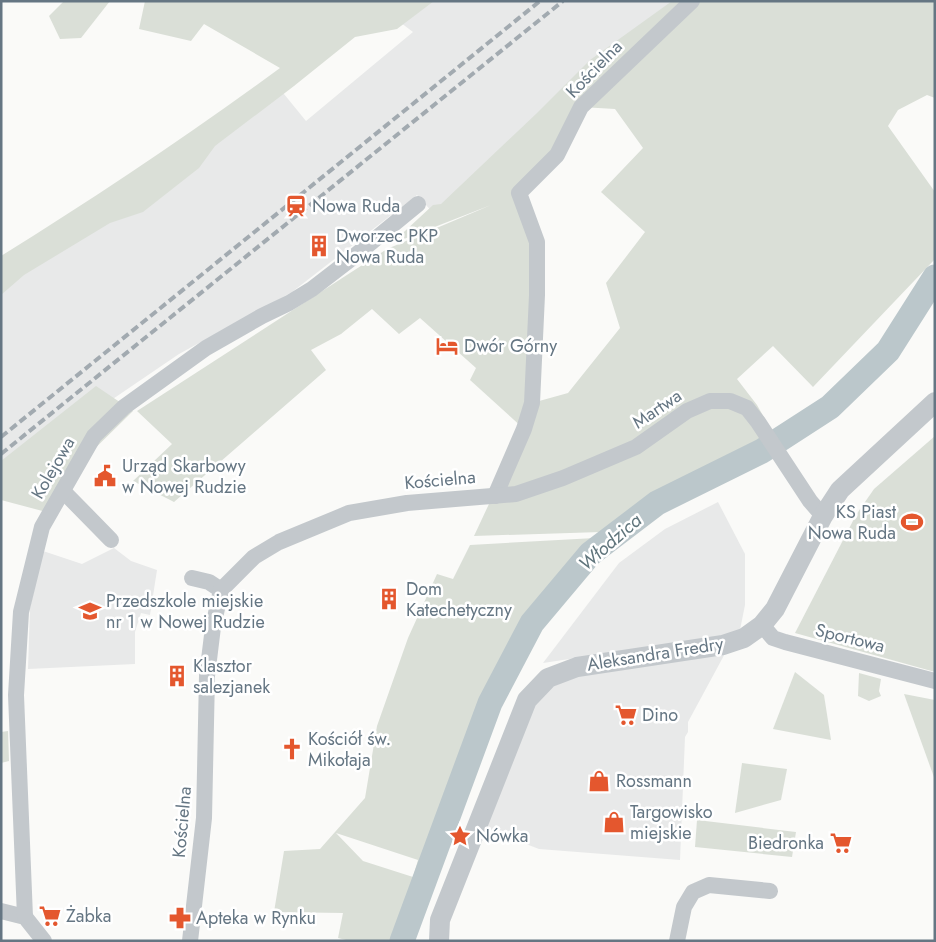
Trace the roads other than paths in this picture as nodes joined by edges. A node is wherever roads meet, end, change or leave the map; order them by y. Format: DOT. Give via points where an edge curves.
graph roads {
  1 [pos="692,1"];
  2 [pos="418,204"];
  3 [pos="935,402"];
  4 [pos="63,491"];
  5 [pos="494,496"];
  6 [pos="823,516"];
  7 [pos="111,540"];
  8 [pos="192,578"];
  9 [pos="221,590"];
  10 [pos="762,625"];
  11 [pos="935,681"];
  12 [pos="770,891"];
  13 [pos="1,911"];
  14 [pos="25,917"];
  15 [pos="44,941"];
  16 [pos="190,941"];
  17 [pos="440,941"];
  18 [pos="677,941"];
  1 -- 5 [label="street, Kościelna" via="581,107 557,155 519,193 537,242 532,403 524,430"];
  2 -- 4 [label="street, Kolejowa" via="312,289 206,348 124,407 94,436"];
  3 -- 6 [label="street, Aleksandra Fredry" via="840,490"];
  4 -- 7 [label="street"];
  4 -- 14 [label="street, Kolejowa" via="42,527 21,612 16,695"];
  5 -- 6 [label="street, Martwa" via="516,494 608,460 636,448 687,411 710,400 730,401 747,408"];
  5 -- 9 [label="street, Kościelna" via="407,503 349,513 325,521 254,557"];
  6 -- 10 [label="street, Aleksandra Fredry" via="775,609"];
  8 -- 9 [label="street" via="210,582"];
  9 -- 16 [label="street, Kościelna" via="207,676 204,818"];
  10 -- 11 [label="street, Sportowa" via="773,638 785,642"];
  10 -- 17 [label="street, Aleksandra Fredry" via="744,638 723,645 577,667 548,678 527,700 440,920"];
  12 -- 18 [label="street" via="709,885 693,892 684,907"];
  13 -- 14 [label="street"];
  14 -- 15 [label="street"];
}
